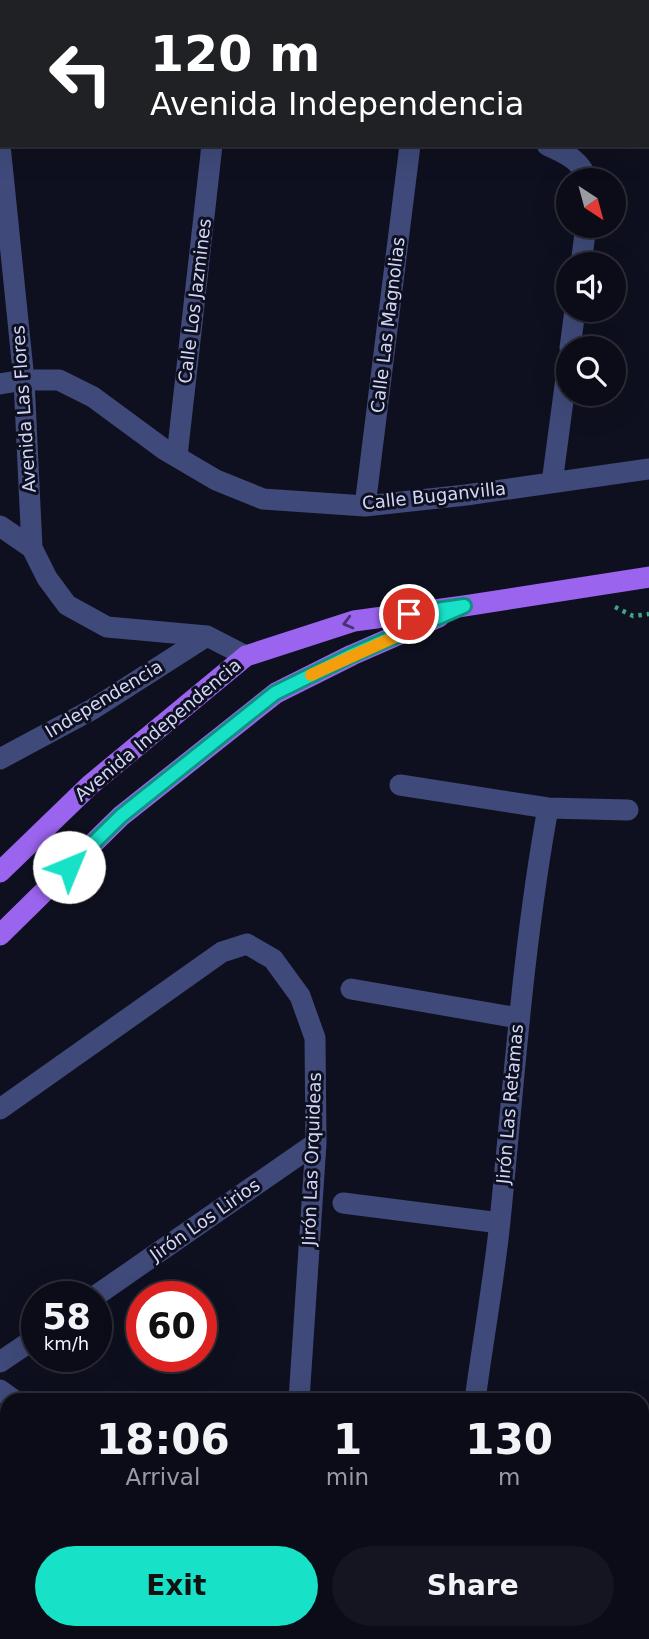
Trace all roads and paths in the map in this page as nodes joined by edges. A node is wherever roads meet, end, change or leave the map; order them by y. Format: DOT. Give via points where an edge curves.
graph roads {
  1 [pos="0,147"];
  2 [pos="212,147"];
  3 [pos="410,147"];
  4 [pos="551,147"];
  5 [pos="580,168"];
  6 [pos="24,380"];
  7 [pos="0,384"];
  8 [pos="562,406"];
  9 [pos="177,456"];
  10 [pos="649,469"];
  11 [pos="552,482"];
  12 [pos="365,506"];
  13 [pos="0,526"];
  14 [pos="32,548"];
  15 [pos="649,577"];
  16 [pos="464,606"];
  17 [pos="207,636"];
  18 [pos="246,656"];
  19 [pos="0,758"];
  20 [pos="400,785"];
  21 [pos="548,808"];
  22 [pos="628,810"];
  23 [pos="0,872"];
  24 [pos="0,935"];
  25 [pos="351,989"];
  26 [pos="518,1018"];
  27 [pos="0,1109"];
  28 [pos="316,1143"];
  29 [pos="343,1203"];
  30 [pos="500,1223"];
  31 [pos="112,1285"];
  32 [pos="21,1348"];
  33 [pos="0,1362"];
  34 [pos="299,1393"];
  35 [pos="476,1393"];
  1 -- 6 [label="street, Avenida Las Flores"];
  2 -- 9 [label="street, Calle Los Jazmines"];
  3 -- 12 [label="street, Calle Las Magnolias"];
  4 -- 5 [label="street" via="573,158"];
  6 -- 7 [label="street, Calle Buganvilla"];
  6 -- 9 [label="street, Calle Buganvilla" via="59,380 93,397"];
  6 -- 14 [label="street, Avenida Las Flores"];
  8 -- 11 [label="street"];
  9 -- 12 [label="street, Calle Buganvilla" via="216,480 263,499"];
  10 -- 11 [label="street, Calle Buganvilla"];
  11 -- 12 [label="street, Calle Buganvilla"];
  13 -- 14 [label="street"];
  14 -- 17 [label="street" via="67,605 107,627"];
  15 -- 16 [label="main road, Avenida Independencia"];
  16 -- 18 [label="main road, Avenida Independencia, one-way" via="354,621"];
  16 -- 24 [label="main road, Avenida Independencia" via="275,693 121,816"];
  17 -- 18 [label="street"];
  17 -- 19 [label="street, Independencia" via="93,709"];
  18 -- 23 [label="main road, Avenida Independencia" via="90,785"];
  20 -- 21 [label="street"];
  21 -- 22 [label="street"];
  21 -- 26 [label="street, Jirón Las Retamas"];
  25 -- 26 [label="street"];
  26 -- 30 [label="street, Jirón Las Retamas"];
  27 -- 28 [label="street, Jirón Las Orquideas" via="222,951 247,944 273,959 300,996 315,1038"];
  28 -- 31 [label="street, Jirón Los Lirios"];
  28 -- 34 [label="street, Jirón Las Orquideas"];
  29 -- 30 [label="street"];
  30 -- 35 [label="street, Jirón Las Retamas"];
  32 -- 33 [label="street"];
}
